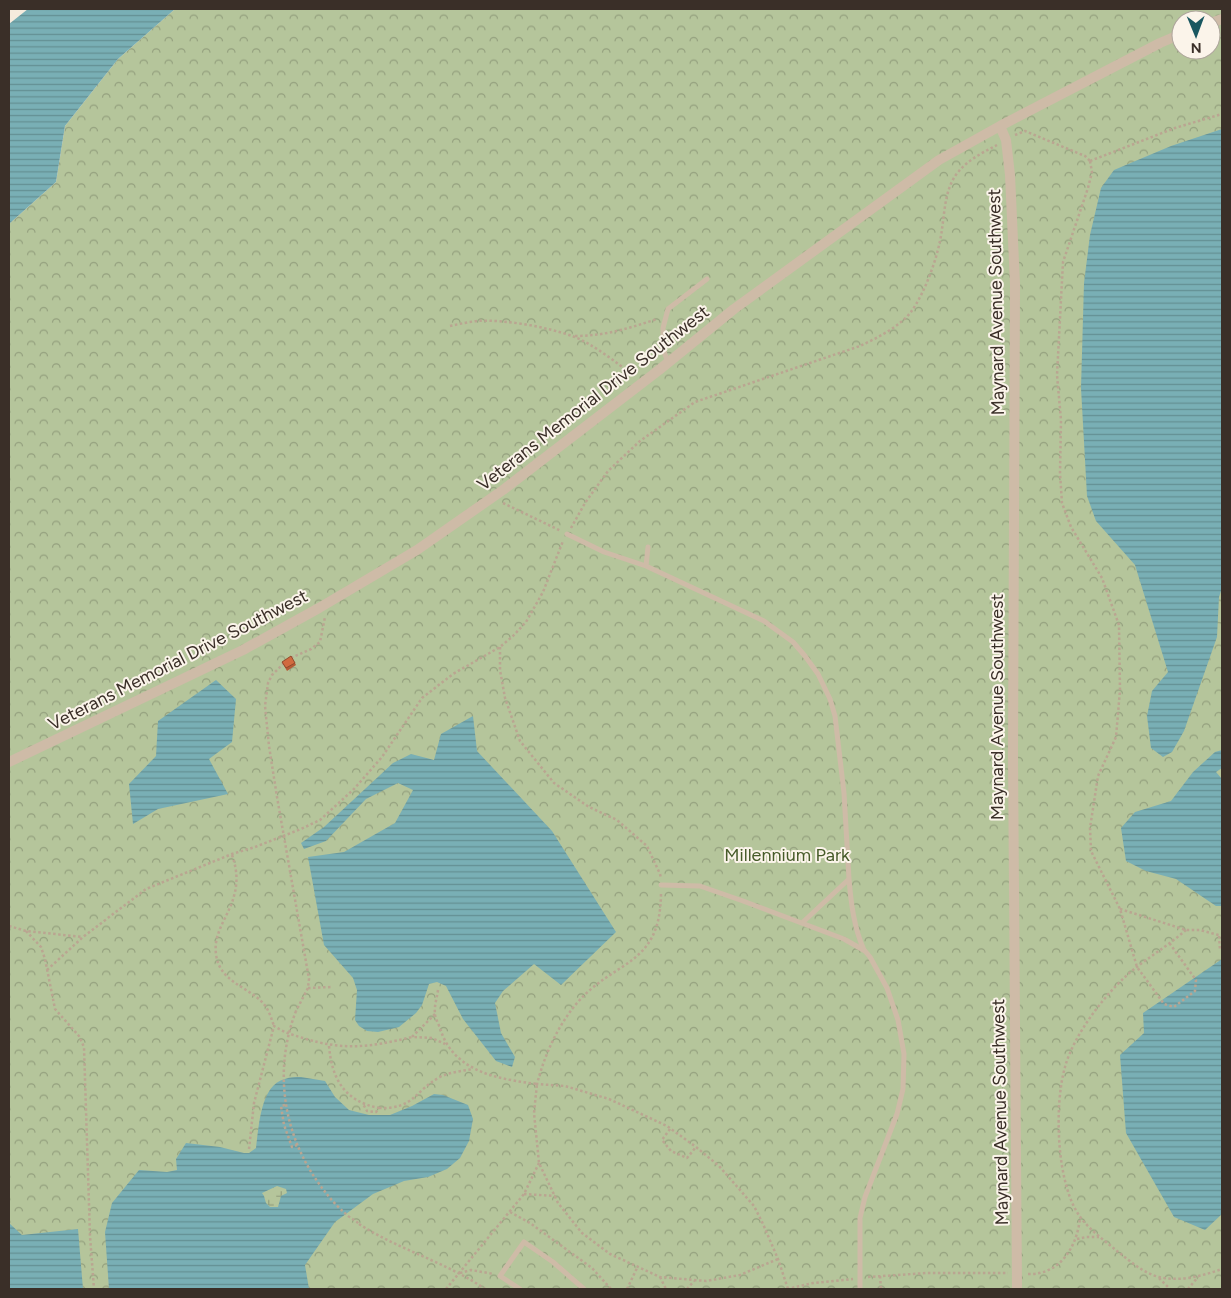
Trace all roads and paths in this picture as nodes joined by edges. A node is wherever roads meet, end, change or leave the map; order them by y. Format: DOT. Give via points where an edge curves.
graph roads {
  1 [pos="1171,38"];
  2 [pos="1222,114"];
  3 [pos="1000,126"];
  4 [pos="1025,131"];
  5 [pos="1090,161"];
  6 [pos="707,279"];
  7 [pos="666,316"];
  8 [pos="450,326"];
  9 [pos="574,336"];
  10 [pos="669,363"];
  11 [pos="643,383"];
  12 [pos="494,496"];
  13 [pos="567,534"];
  14 [pos="648,547"];
  15 [pos="646,566"];
  16 [pos="324,605"];
  17 [pos="500,647"];
  18 [pos="9,762"];
  19 [pos="232,854"];
  20 [pos="849,879"];
  21 [pos="662,884"];
  22 [pos="1120,909"];
  23 [pos="802,923"];
  24 [pos="9,926"];
  25 [pos="1186,930"];
  26 [pos="26,931"];
  27 [pos="1221,936"];
  28 [pos="1170,944"];
  29 [pos="1220,950"];
  30 [pos="865,951"];
  31 [pos="1137,967"];
  32 [pos="47,970"];
  33 [pos="331,987"];
  34 [pos="308,988"];
  35 [pos="438,990"];
  36 [pos="435,1014"];
  37 [pos="274,1026"];
  38 [pos="412,1037"];
  39 [pos="446,1044"];
  40 [pos="329,1046"];
  41 [pos="474,1069"];
  42 [pos="537,1084"];
  43 [pos="363,1104"];
  44 [pos="379,1108"];
  45 [pos="670,1129"];
  46 [pos="696,1147"];
  47 [pos="249,1149"];
  48 [pos="539,1163"];
  49 [pos="524,1194"];
  50 [pos="555,1196"];
  51 [pos="510,1212"];
  52 [pos="1080,1218"];
  53 [pos="1100,1238"];
  54 [pos="1077,1239"];
  55 [pos="778,1258"];
  56 [pos="637,1268"];
  57 [pos="1222,1270"];
  58 [pos="1017,1273"];
  59 [pos="458,1274"];
  60 [pos="880,1275"];
  61 [pos="500,1276"];
  62 [pos="660,1277"];
  63 [pos="1158,1277"];
  64 [pos="1198,1277"];
  65 [pos="859,1278"];
  66 [pos="695,1280"];
  67 [pos="94,1289"];
  68 [pos="446,1289"];
  69 [pos="485,1289"];
  70 [pos="520,1289"];
  71 [pos="584,1289"];
  72 [pos="611,1289"];
  73 [pos="628,1289"];
  74 [pos="666,1289"];
  75 [pos="687,1289"];
  76 [pos="787,1289"];
  77 [pos="860,1289"];
  78 [pos="881,1289"];
  79 [pos="1018,1289"];
  80 [pos="1170,1289"];
  81 [pos="1188,1289"];
  1 -- 3 [label="street, Veterans Memorial Drive Southwest"];
  2 -- 5 [label="path" via="1175,128"];
  3 -- 10 [label="street, Veterans Memorial Drive Southwest" via="938,160 776,277"];
  3 -- 58 [label="street, Maynard Avenue Southwest" via="1006,140 1010,175 1015,284 1013,766"];
  4 -- 5 [label="path"];
  5 -- 22 [label="path" via="1092,172 1088,188 1063,262 1057,375 1061,420 1060,473 1062,503 1071,527 1102,578 1119,625 1120,690 1116,737 1098,776 1090,828 1091,851"];
  6 -- 7 [label="lane" via="668,309"];
  7 -- 9 [label="path" via="617,332"];
  7 -- 10 [label="lane" via="662,349"];
  8 -- 9 [label="path" via="478,321 503,322"];
  9 -- 11 [label="path"];
  10 -- 11 [label="street, Veterans Memorial Drive Southwest"];
  11 -- 12 [label="street, Veterans Memorial Drive Southwest"];
  12 -- 13 [label="path" via="510,508"];
  12 -- 16 [label="street, Veterans Memorial Drive Southwest" via="417,550"];
  13 -- 15 [label="lane" via="604,552"];
  14 -- 15 [label="lane"];
  15 -- 20 [label="lane" via="764,620 793,642 818,674 834,716 844,792"];
  16 -- 18 [label="street, Veterans Memorial Drive Southwest" via="243,650"];
  16 -- 34 [label="path" via="320,642 280,665 272,675 265,706"];
  17 -- 21 [label="path" via="505,698 520,741 554,783 589,807 617,820 647,846"];
  19 -- 37 [label="path" via="237,881 234,898 217,934 216,955 228,978 263,1003"];
  20 -- 23 [label="lane"];
  20 -- 30 [label="lane" via="854,914"];
  21 -- 23 [label="lane" via="700,886"];
  21 -- 42 [label="path" via="655,933 646,948 578,1002 555,1033"];
  22 -- 25 [label="path"];
  22 -- 31 [label="path"];
  23 -- 30 [label="lane"];
  24 -- 26 [label="path"];
  25 -- 27 [label="path"];
  25 -- 28 [label="path"];
  26 -- 32 [label="path" via="41,947"];
  26 -- 32 [label="path" via="83,937"];
  27 -- 29 [label="path"];
  28 -- 31 [label="path"];
  28 -- 31 [label="path" via="1196,980 1195,991 1174,1007 1164,1004"];
  30 -- 65 [label="lane" via="887,988 898,1020 904,1054 903,1089 897,1114 864,1197 860,1218"];
  31 -- 52 [label="path" via="1109,993 1084,1026 1065,1066 1058,1112 1061,1159 1069,1196"];
  32 -- 67 [label="path" via="55,1009 79,1036 84,1047"];
  33 -- 34 [label="path"];
  34 -- 59 [label="path, bridge" via="291,1024 283,1068 288,1119 297,1145 315,1178 347,1215 384,1239"];
  35 -- 36 [label="path"];
  36 -- 38 [label="path"];
  36 -- 39 [label="path"];
  37 -- 40 [label="path"];
  37 -- 47 [label="path" via="255,1098"];
  38 -- 39 [label="path" via="432,1038"];
  38 -- 40 [label="path" via="369,1046"];
  39 -- 41 [label="path" via="457,1058"];
  40 -- 43 [label="path" via="333,1069 340,1084"];
  41 -- 42 [label="path" via="508,1080"];
  41 -- 44 [label="path" via="441,1076 406,1104"];
  42 -- 45 [label="path" via="564,1086 610,1099"];
  42 -- 48 [label="path" via="534,1113"];
  43 -- 44 [label="path"];
  43 -- 44 [label="path" via="367,1111 376,1112"];
  45 -- 46 [label="path"];
  45 -- 46 [label="path" via="662,1140 671,1151 687,1158"];
  46 -- 55 [label="path" via="754,1206"];
  48 -- 49 [label="path"];
  48 -- 50 [label="path"];
  49 -- 50 [label="path"];
  49 -- 51 [label="path"];
  50 -- 56 [label="path" via="582,1232 610,1254"];
  51 -- 59 [label="path"];
  51 -- 72 [label="path" via="592,1268"];
  52 -- 53 [label="path"];
  52 -- 54 [label="path"];
  53 -- 54 [label="path"];
  53 -- 63 [label="path" via="1137,1267"];
  54 -- 58 [label="path" via="1060,1264 1050,1270 1036,1274"];
  55 -- 66 [label="path" via="740,1275"];
  55 -- 76 [label="path"];
  56 -- 62 [label="path"];
  56 -- 73 [label="path"];
  57 -- 64 [label="path"];
  58 -- 60 [label="path"];
  58 -- 79 [label="street, Maynard Avenue Southwest"];
  59 -- 61 [label="path" via="471,1270"];
  59 -- 68 [label="path"];
  59 -- 69 [label="path"];
  60 -- 65 [label="path"];
  60 -- 78 [label="path"];
  61 -- 70 [label="lane"];
  61 -- 71 [label="lane" via="524,1242"];
  62 -- 66 [label="path"];
  62 -- 74 [label="path"];
  63 -- 64 [label="path"];
  63 -- 80 [label="path"];
  64 -- 81 [label="path"];
  65 -- 76 [label="path"];
  65 -- 77 [label="lane"];
  66 -- 75 [label="path"];
}
